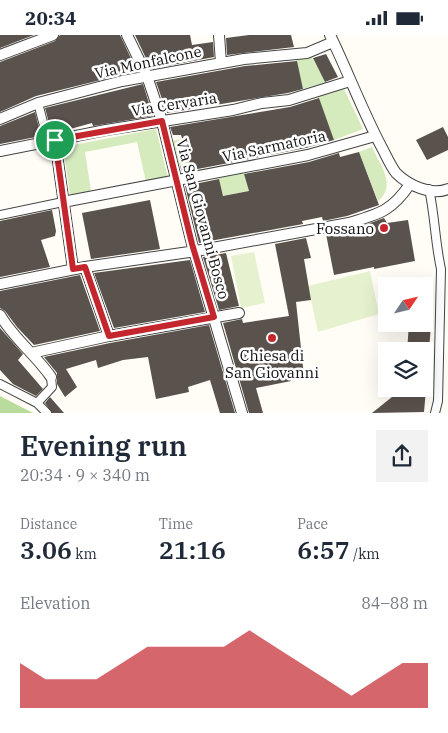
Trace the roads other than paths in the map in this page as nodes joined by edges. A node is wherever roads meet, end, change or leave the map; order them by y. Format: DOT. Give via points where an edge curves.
graph roads {
  1 [pos="53,35"];
  2 [pos="127,35"];
  3 [pos="219,35"];
  4 [pos="332,38"];
  5 [pos="0,55"];
  6 [pos="220,63"];
  7 [pos="147,76"];
  8 [pos="350,81"];
  9 [pos="38,103"];
  10 [pos="0,119"];
  11 [pos="162,121"];
  12 [pos="375,136"];
  13 [pos="52,140"];
  14 [pos="0,151"];
  15 [pos="177,180"];
  16 [pos="410,184"];
  17 [pos="428,189"];
  18 [pos="447,192"];
  19 [pos="63,202"];
  20 [pos="0,215"];
  21 [pos="196,251"];
  22 [pos="85,267"];
  23 [pos="73,269"];
  24 [pos="0,285"];
  25 [pos="239,313"];
  26 [pos="0,315"];
  27 [pos="214,317"];
  28 [pos="109,336"];
  29 [pos="31,353"];
  30 [pos="52,377"];
  31 [pos="0,385"];
  32 [pos="37,403"];
  33 [pos="47,413"];
  34 [pos="242,413"];
  35 [pos="435,413"];
  1 -- 5 [label="street"];
  2 -- 7 [label="street, Via San Giovanni Bosco"];
  3 -- 6 [label="street"];
  4 -- 6 [label="street, Via Monfalcone" via="308,53"];
  4 -- 8 [label="street"];
  6 -- 7 [label="street, Via Monfalcone"];
  7 -- 9 [label="street, Via Monfalcone"];
  7 -- 11 [label="street, Via San Giovanni Bosco"];
  8 -- 11 [label="street, Via Cervaria" via="289,100"];
  8 -- 12 [label="street"];
  9 -- 10 [label="street, Via Monfalcone"];
  9 -- 13 [label="street"];
  11 -- 13 [label="street, Via Cervaria"];
  11 -- 15 [label="street, Via San Giovanni Bosco"];
  12 -- 15 [label="street, Via Sarmatoria" via="308,155"];
  12 -- 16 [label="street" via="393,169"];
  13 -- 14 [label="street, Via Cervaria"];
  13 -- 19 [label="street"];
  15 -- 19 [label="street, Via Sarmatoria"];
  15 -- 21 [label="street, Via San Giovanni Bosco"];
  16 -- 17 [label="street"];
  16 -- 21 [label="street" via="399,200 373,216"];
  17 -- 18 [label="street"];
  17 -- 35 [label="street" via="435,215 441,269"];
  19 -- 20 [label="street"];
  19 -- 23 [label="street"];
  21 -- 22 [label="street"];
  21 -- 27 [label="street, Via San Giovanni Bosco"];
  22 -- 23 [label="street"];
  22 -- 28 [label="street"];
  23 -- 24 [label="street"];
  25 -- 27 [label="street"];
  26 -- 29 [label="street"];
  27 -- 28 [label="street"];
  27 -- 34 [label="street, Via San Giovanni Bosco"];
  28 -- 29 [label="street"];
  29 -- 30 [label="street"];
  30 -- 32 [label="street" via="52,387"];
  31 -- 32 [label="street"];
  32 -- 33 [label="street"];
}
